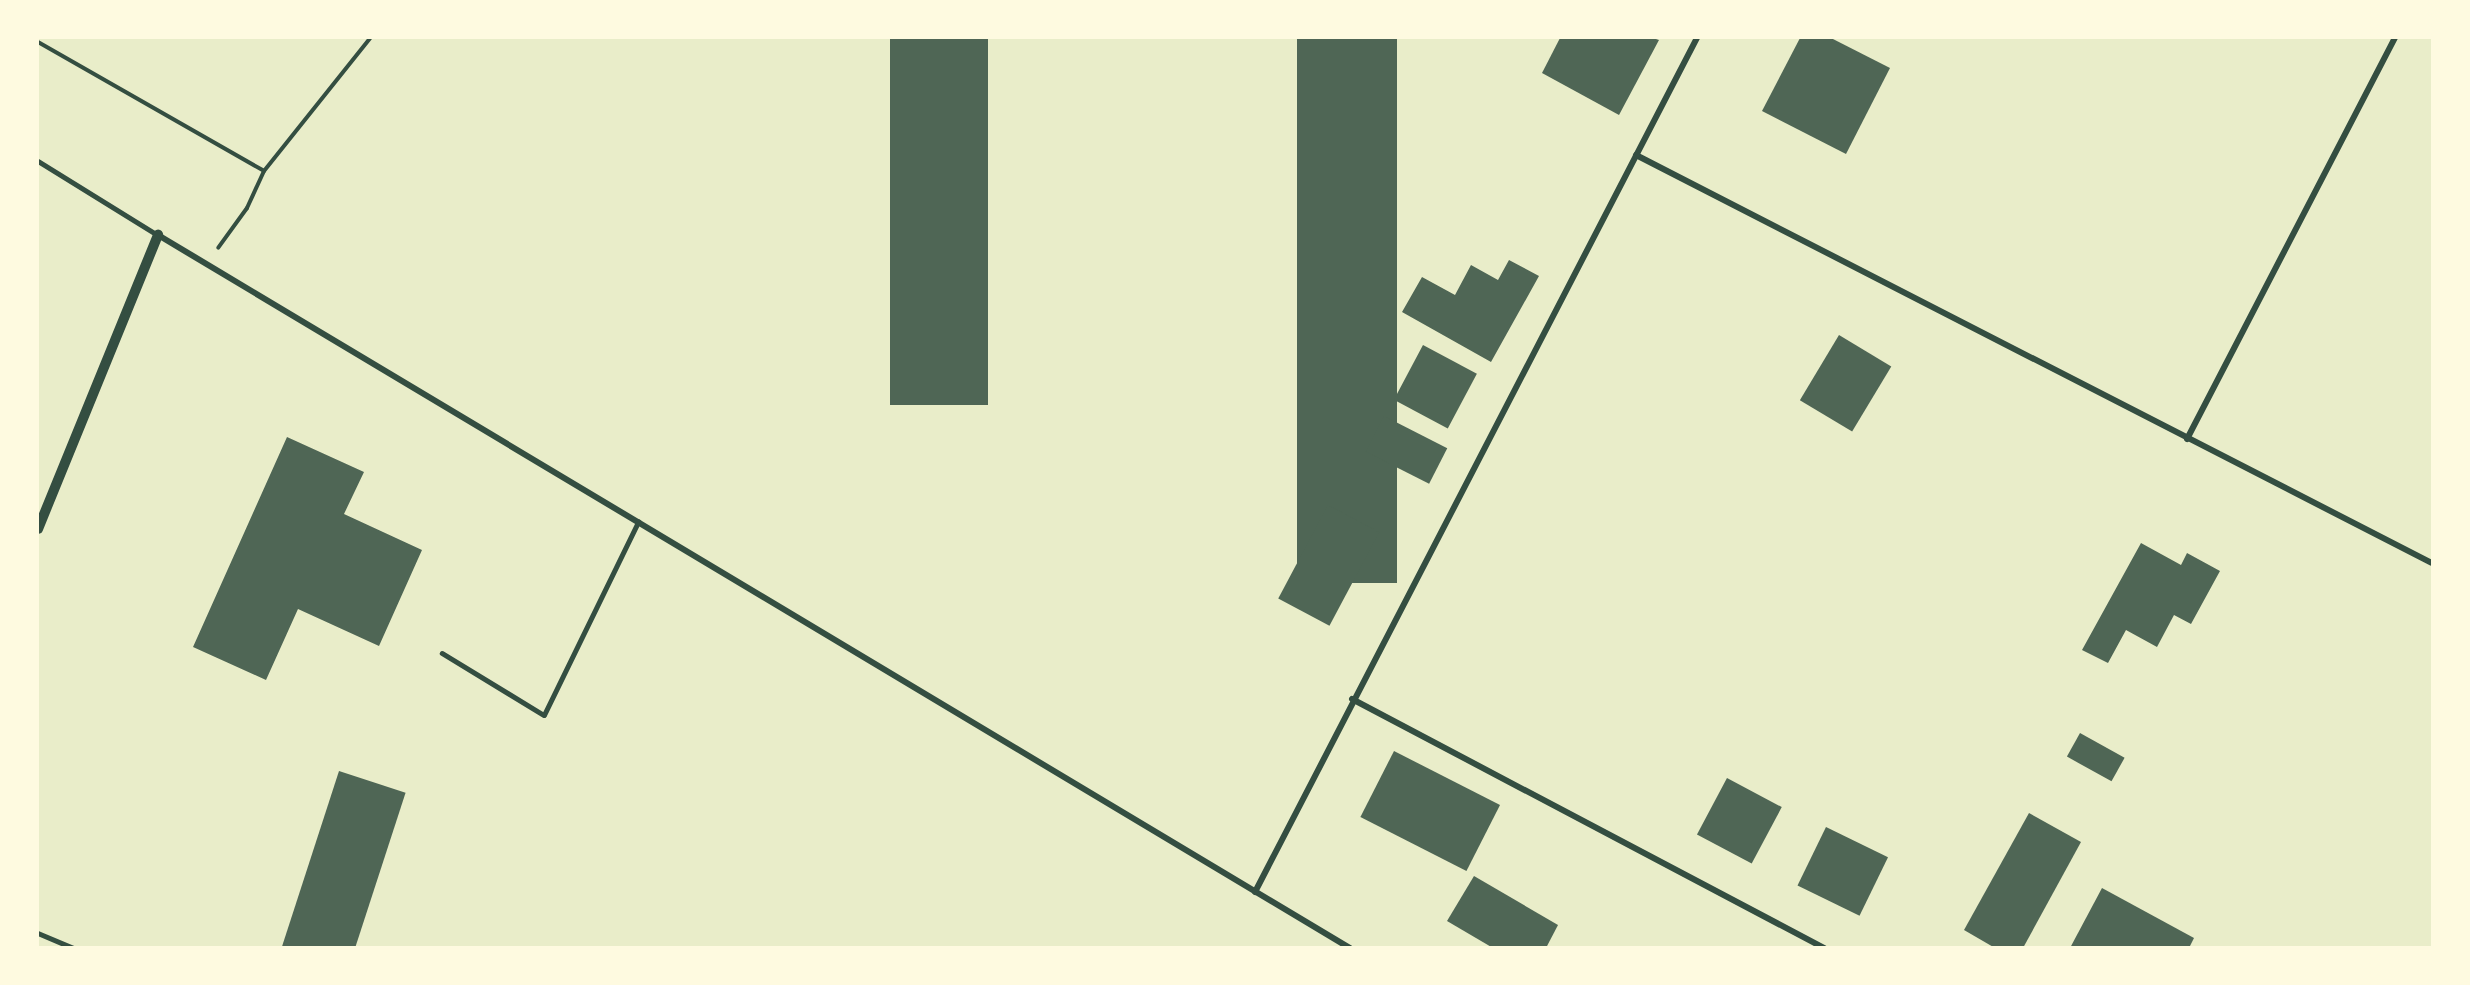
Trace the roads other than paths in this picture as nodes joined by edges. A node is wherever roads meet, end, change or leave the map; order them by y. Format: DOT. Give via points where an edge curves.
graph roads {
  1 [pos="1697,38"];
  2 [pos="2395,38"];
  3 [pos="1636,154"];
  4 [pos="38,161"];
  5 [pos="158,235"];
  6 [pos="2187,439"];
  7 [pos="638,522"];
  8 [pos="38,529"];
  9 [pos="2433,563"];
  10 [pos="442,653"];
  11 [pos="1352,699"];
  12 [pos="1255,892"];
  13 [pos="38,933"];
  14 [pos="74,948"];
  15 [pos="1350,948"];
  16 [pos="1824,948"];
  1 -- 3 [label="street"];
  2 -- 6 [label="street"];
  3 -- 6 [label="street"];
  3 -- 11 [label="street"];
  4 -- 5 [label="lane"];
  5 -- 7 [label="street"];
  5 -- 8 [label="street"];
  6 -- 9 [label="street"];
  7 -- 10 [label="lane" via="544,715"];
  7 -- 12 [label="street"];
  11 -- 12 [label="street"];
  11 -- 16 [label="street"];
  12 -- 15 [label="street"];
  13 -- 14 [label="lane"];
}
